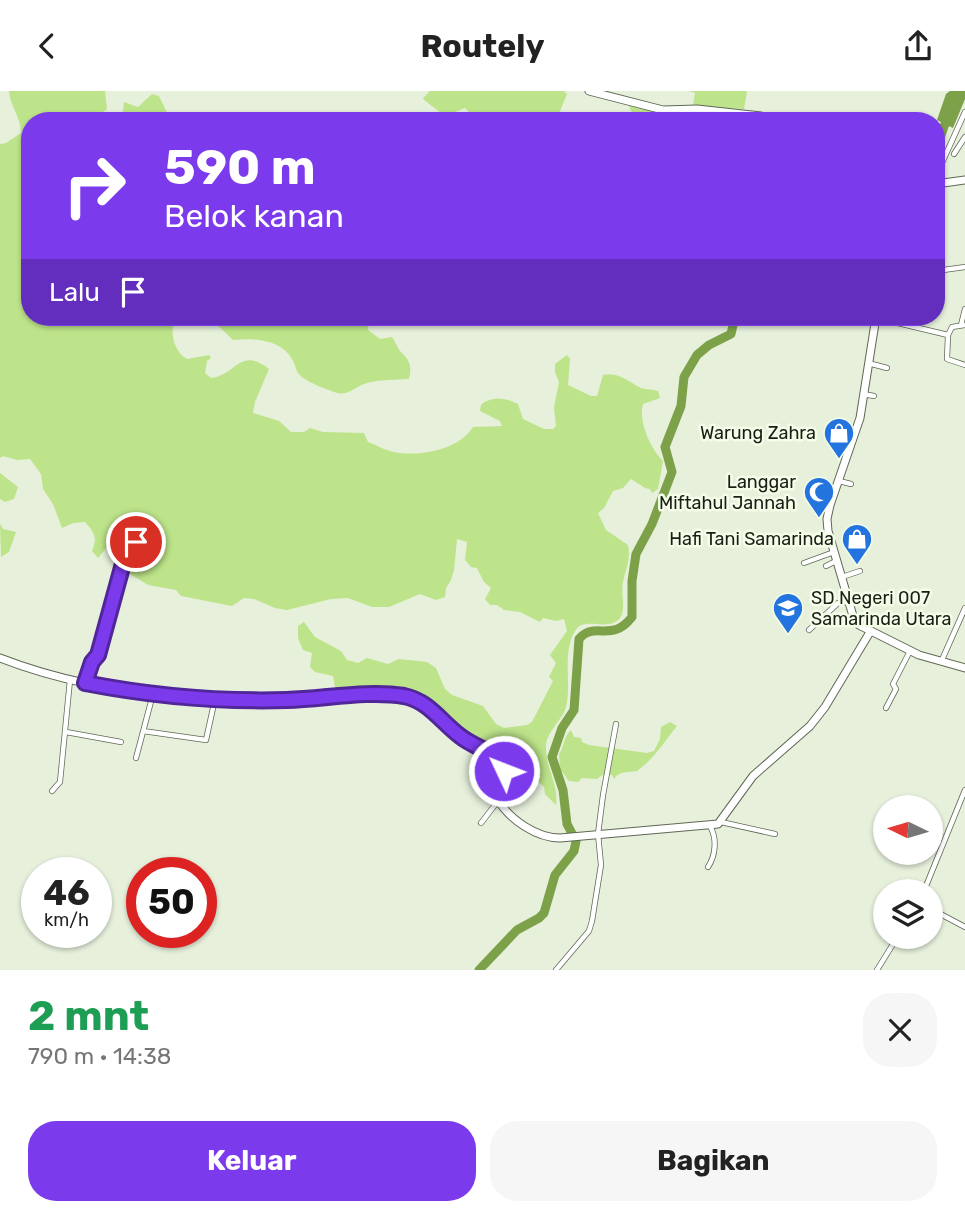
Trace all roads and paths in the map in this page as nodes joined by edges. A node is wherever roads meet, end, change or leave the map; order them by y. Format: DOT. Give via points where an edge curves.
graph roads {
  1 [pos="589,91"];
  2 [pos="724,112"];
  3 [pos="965,112"];
  4 [pos="965,137"];
  5 [pos="954,154"];
  6 [pos="945,156"];
  7 [pos="965,180"];
  8 [pos="945,183"];
  9 [pos="965,267"];
  10 [pos="945,270"];
  11 [pos="965,309"];
  12 [pos="963,325"];
  13 [pos="874,326"];
  14 [pos="910,326"];
  15 [pos="948,335"];
  16 [pos="867,363"];
  17 [pos="965,365"];
  18 [pos="887,368"];
  19 [pos="862,394"];
  20 [pos="874,396"];
  21 [pos="838,481"];
  22 [pos="851,484"];
  23 [pos="150,541"];
  24 [pos="836,556"];
  25 [pos="804,563"];
  26 [pos="826,566"];
  27 [pos="860,571"];
  28 [pos="842,577"];
  29 [pos="849,601"];
  30 [pos="965,608"];
  31 [pos="808,630"];
  32 [pos="870,632"];
  33 [pos="910,650"];
  34 [pos="0,658"];
  35 [pos="941,662"];
  36 [pos="965,668"];
  37 [pos="70,680"];
  38 [pos="85,683"];
  39 [pos="153,694"];
  40 [pos="215,699"];
  41 [pos="886,708"];
  42 [pos="616,724"];
  43 [pos="144,731"];
  44 [pos="66,732"];
  45 [pos="121,742"];
  46 [pos="136,758"];
  47 [pos="965,790"];
  48 [pos="52,791"];
  49 [pos="498,800"];
  50 [pos="721,822"];
  51 [pos="481,823"];
  52 [pos="710,826"];
  53 [pos="597,834"];
  54 [pos="775,834"];
  55 [pos="708,867"];
  56 [pos="929,879"];
  57 [pos="943,915"];
  58 [pos="965,927"];
  59 [pos="890,949"];
  60 [pos="556,970"];
  61 [pos="877,970"];
  1 -- 2 [label="main road" via="663,110"];
  3 -- 6 [label="street"];
  4 -- 5 [label="street"];
  7 -- 8 [label="main road"];
  9 -- 10 [label="street"];
  11 -- 12 [label="street"];
  12 -- 15 [label="street" via="952,327"];
  13 -- 16 [label="main road"];
  14 -- 15 [label="street"];
  15 -- 17 [label="street" via="947,359"];
  16 -- 18 [label="street"];
  16 -- 19 [label="main road"];
  19 -- 20 [label="street"];
  19 -- 21 [label="main road" via="860,418"];
  21 -- 22 [label="street"];
  21 -- 24 [label="main road" via="827,519"];
  23 -- 38 [label="street" via="130,543 127,549 98,655"];
  24 -- 25 [label="street"];
  24 -- 26 [label="street"];
  24 -- 28 [label="main road"];
  27 -- 28 [label="street"];
  28 -- 29 [label="main road"];
  29 -- 31 [label="street" via="838,603"];
  29 -- 32 [label="main road" via="855,618"];
  30 -- 35 [label="street"];
  32 -- 33 [label="main road"];
  32 -- 50 [label="main road" via="825,707 753,776"];
  33 -- 35 [label="main road"];
  33 -- 41 [label="street"];
  34 -- 37 [label="main road"];
  35 -- 36 [label="main road"];
  37 -- 38 [label="main road"];
  37 -- 44 [label="street"];
  38 -- 39 [label="main road"];
  39 -- 40 [label="main road"];
  39 -- 43 [label="street"];
  40 -- 43 [label="street" via="206,740"];
  40 -- 49 [label="main road" via="402,696 427,706 459,736 499,759 504,771"];
  42 -- 53 [label="street"];
  43 -- 46 [label="street"];
  44 -- 45 [label="street"];
  44 -- 48 [label="street" via="60,782"];
  47 -- 56 [label="street"];
  49 -- 51 [label="street"];
  49 -- 53 [label="main road" via="510,816 546,836"];
  50 -- 52 [label="main road"];
  50 -- 54 [label="street"];
  52 -- 53 [label="main road"];
  52 -- 55 [label="street" via="715,840"];
  53 -- 60 [label="street" via="601,865 589,931"];
  57 -- 58 [label="street"];
  59 -- 61 [label="street"];
}
